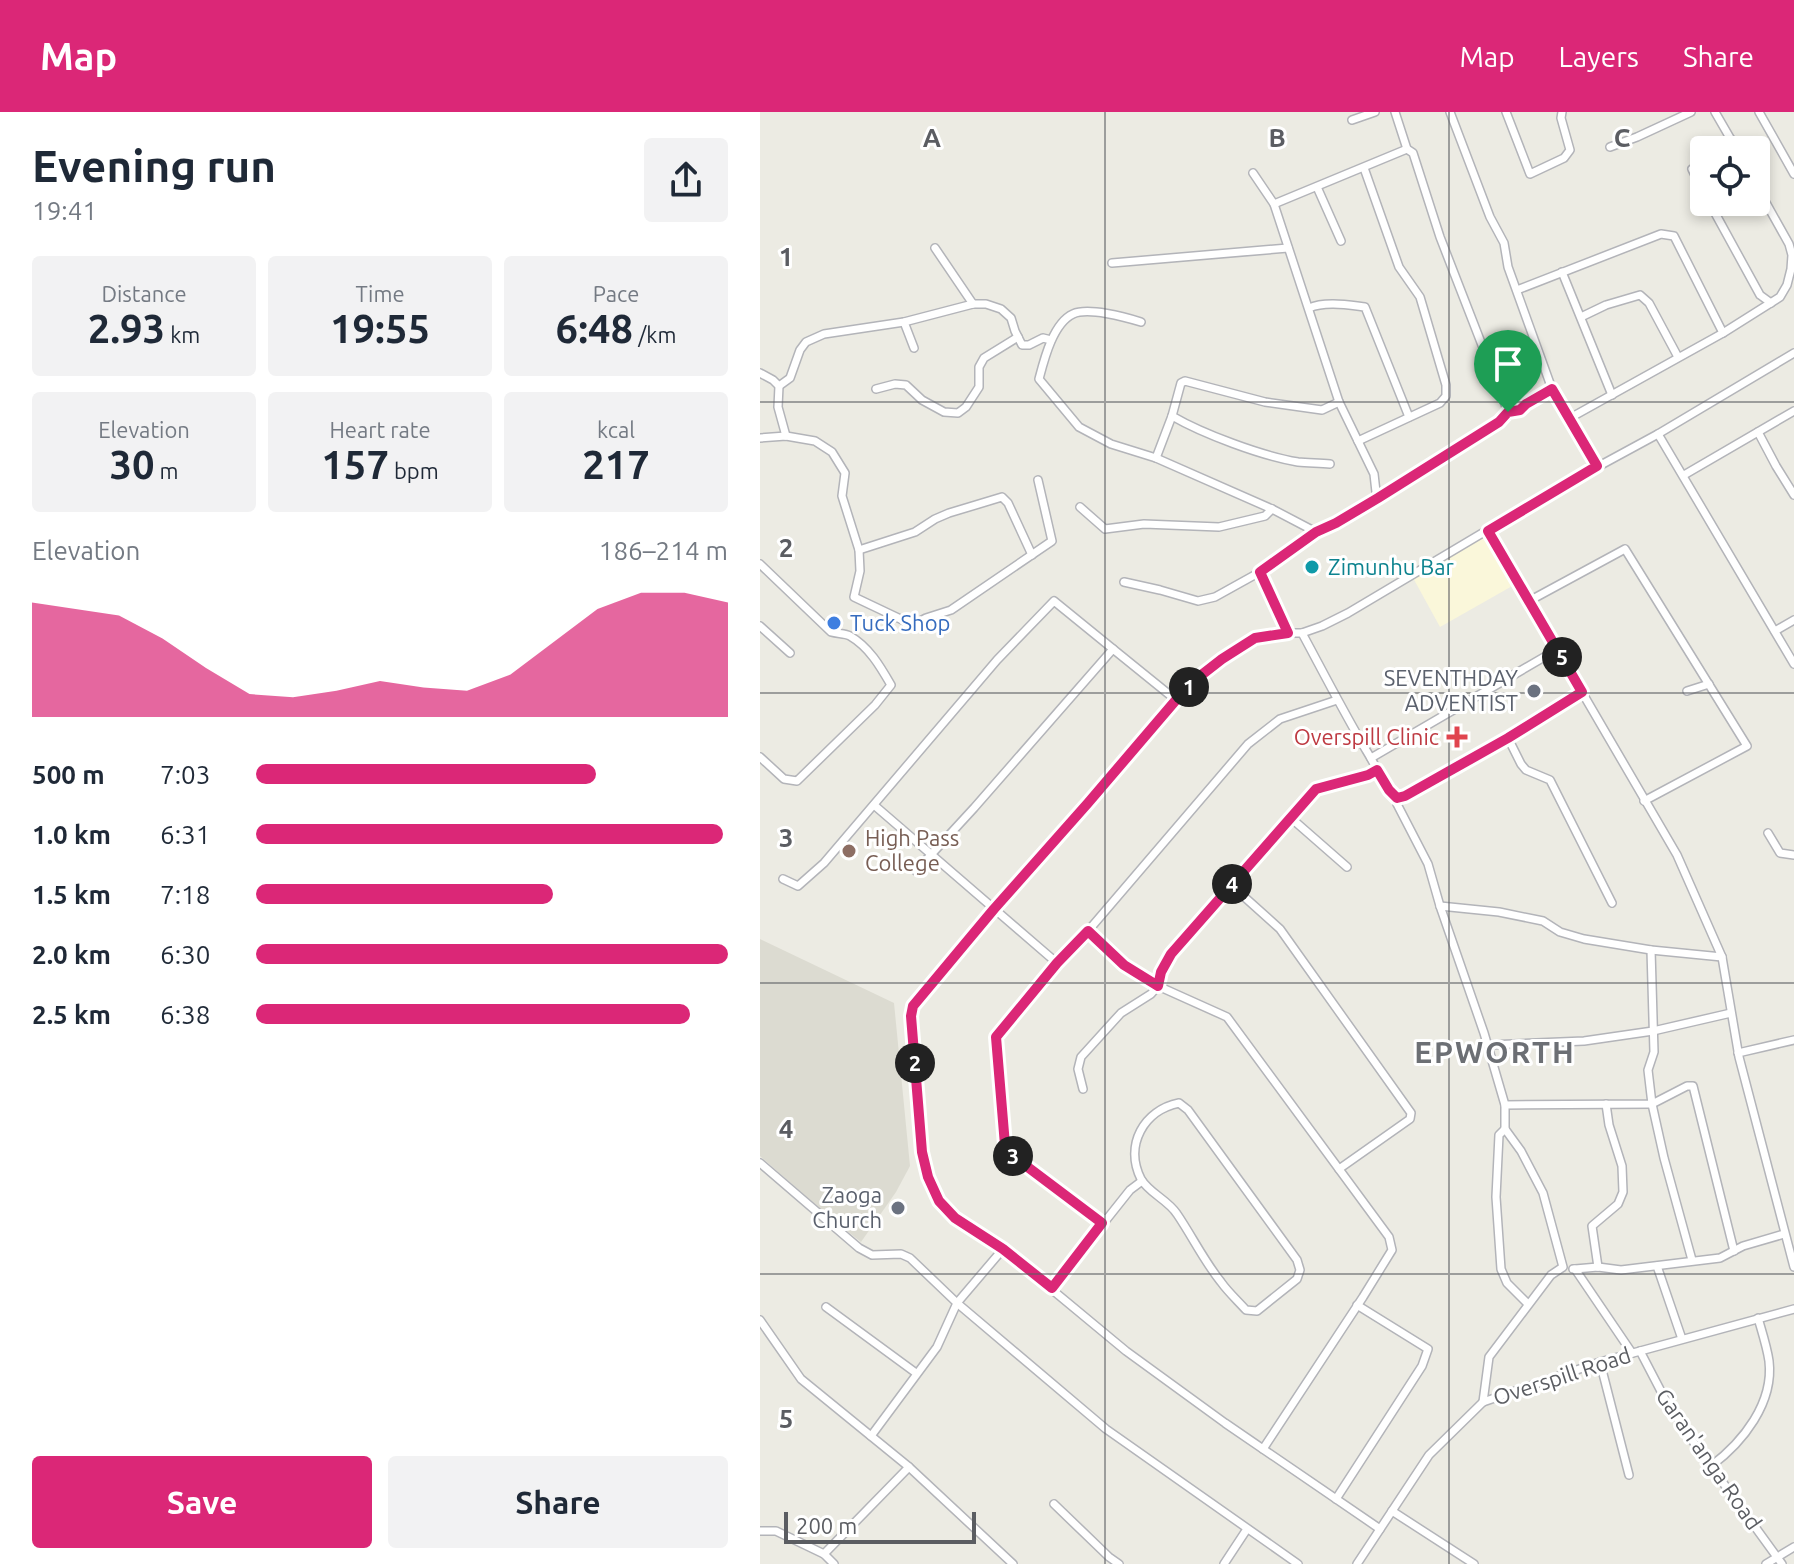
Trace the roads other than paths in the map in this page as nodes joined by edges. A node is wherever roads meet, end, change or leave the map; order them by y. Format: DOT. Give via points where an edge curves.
graph roads {
  1 [pos="1375,112"];
  2 [pos="1395,112"];
  3 [pos="1450,112"];
  4 [pos="1506,112"];
  5 [pos="1562,112"];
  6 [pos="1691,112"];
  7 [pos="1715,112"];
  8 [pos="1759,112"];
  9 [pos="1352,120"];
  10 [pos="1730,136"];
  11 [pos="1610,147"];
  12 [pos="1407,149"];
  13 [pos="1364,168"];
  14 [pos="1253,173"];
  15 [pos="1794,174"];
  16 [pos="1317,187"];
  17 [pos="1274,204"];
  18 [pos="1770,208"];
  19 [pos="1717,216"];
  20 [pos="1341,241"];
  21 [pos="1791,243"];
  22 [pos="935,248"];
  23 [pos="1288,248"];
  24 [pos="1112,263"];
  25 [pos="1562,272"];
  26 [pos="1517,290"];
  27 [pos="1771,303"];
  28 [pos="973,304"];
  29 [pos="1309,308"];
  30 [pos="1581,317"];
  31 [pos="904,322"];
  32 [pos="1141,322"];
  33 [pos="1723,333"];
  34 [pos="1018,337"];
  35 [pos="1051,340"];
  36 [pos="914,348"];
  37 [pos="1794,353"];
  38 [pos="1678,357"];
  39 [pos="760,373"];
  40 [pos="779,386"];
  41 [pos="876,389"];
  42 [pos="1552,389"];
  43 [pos="1612,395"];
  44 [pos="1339,402"];
  45 [pos="1794,411"];
  46 [pos="1508,412"];
  47 [pos="1172,416"];
  48 [pos="1409,417"];
  49 [pos="1570,418"];
  50 [pos="1758,432"];
  51 [pos="1658,434"];
  52 [pos="786,436"];
  53 [pos="760,438"];
  54 [pos="1358,441"];
  55 [pos="1156,458"];
  56 [pos="1330,464"];
  57 [pos="1597,466"];
  58 [pos="1684,475"];
  59 [pos="1038,480"];
  60 [pos="1794,495"];
  61 [pos="1378,498"];
  62 [pos="1080,507"];
  63 [pos="1272,509"];
  64 [pos="1488,531"];
  65 [pos="1316,532"];
  66 [pos="859,550"];
  67 [pos="1032,555"];
  68 [pos="760,564"];
  69 [pos="1260,572"];
  70 [pos="1124,582"];
  71 [pos="1529,601"];
  72 [pos="1794,620"];
  73 [pos="760,626"];
  74 [pos="1775,631"];
  75 [pos="1288,633"];
  76 [pos="1302,633"];
  77 [pos="1113,649"];
  78 [pos="1558,649"];
  79 [pos="790,653"];
  80 [pos="1794,664"];
  81 [pos="1709,684"];
  82 [pos="1687,691"];
  83 [pos="1582,692"];
  84 [pos="1176,700"];
  85 [pos="1337,700"];
  86 [pos="1508,738"];
  87 [pos="760,757"];
  88 [pos="1371,758"];
  89 [pos="1377,770"];
  90 [pos="1397,798"];
  91 [pos="1644,801"];
  92 [pos="874,805"];
  93 [pos="1291,818"];
  94 [pos="1768,833"];
  95 [pos="932,853"];
  96 [pos="1794,855"];
  97 [pos="1347,867"];
  98 [pos="916,871"];
  99 [pos="783,879"];
  100 [pos="1231,885"];
  101 [pos="1612,903"];
  102 [pos="1440,906"];
  103 [pos="994,909"];
  104 [pos="1088,931"];
  105 [pos="1651,950"];
  106 [pos="1722,957"];
  107 [pos="1057,963"];
  108 [pos="1158,986"];
  109 [pos="1731,1013"];
  110 [pos="1653,1031"];
  111 [pos="1794,1040"];
  112 [pos="1488,1045"];
  113 [pos="1738,1053"];
  114 [pos="1083,1089"];
  115 [pos="1606,1104"];
  116 [pos="1652,1104"];
  117 [pos="1505,1105"];
  118 [pos="1505,1129"];
  119 [pos="760,1163"];
  120 [pos="1339,1169"];
  121 [pos="1142,1181"];
  122 [pos="1794,1222"];
  123 [pos="1102,1223"];
  124 [pos="1783,1230"];
  125 [pos="1003,1249"];
  126 [pos="1734,1251"];
  127 [pos="1692,1260"];
  128 [pos="1657,1266"];
  129 [pos="1563,1267"];
  130 [pos="1598,1267"];
  131 [pos="1794,1267"];
  132 [pos="1575,1269"];
  133 [pos="1052,1288"];
  134 [pos="957,1303"];
  135 [pos="1528,1304"];
  136 [pos="1357,1305"];
  137 [pos="826,1307"];
  138 [pos="1794,1309"];
  139 [pos="1758,1318"];
  140 [pos="760,1320"];
  141 [pos="1682,1339"];
  142 [pos="1636,1352"];
  143 [pos="1600,1362"];
  144 [pos="916,1373"];
  145 [pos="1483,1402"];
  146 [pos="871,1436"];
  147 [pos="1263,1449"];
  148 [pos="1711,1466"];
  149 [pos="909,1467"];
  150 [pos="1629,1475"];
  151 [pos="1336,1499"];
  152 [pos="1054,1504"];
  153 [pos="1392,1511"];
  154 [pos="1247,1529"];
  155 [pos="1380,1529"];
  156 [pos="760,1531"];
  157 [pos="1794,1547"];
  158 [pos="824,1554"];
  159 [pos="1780,1561"];
  160 [pos="834,1564"];
  161 [pos="1013,1564"];
  162 [pos="1119,1564"];
  163 [pos="1224,1564"];
  164 [pos="1298,1564"];
  165 [pos="1357,1564"];
  166 [pos="1474,1564"];
  167 [pos="1766,1564"];
  1 -- 9 [label="street"];
  2 -- 12 [label="street"];
  3 -- 26 [label="street" via="1504,243"];
  4 -- 5 [label="street" via="1530,174 1570,150"];
  6 -- 11 [label="street"];
  7 -- 10 [label="street"];
  8 -- 15 [label="street"];
  12 -- 13 [label="street"];
  12 -- 46 [label="street" via="1413,153"];
  13 -- 16 [label="street"];
  13 -- 48 [label="street" via="1399,267 1420,297 1446,385 1440,403"];
  14 -- 17 [label="street"];
  16 -- 17 [label="street"];
  16 -- 20 [label="street"];
  17 -- 23 [label="street"];
  18 -- 21 [label="street"];
  19 -- 27 [label="street" via="1760,295"];
  21 -- 27 [label="street" via="1787,285"];
  22 -- 28 [label="street"];
  23 -- 24 [label="street"];
  23 -- 29 [label="street"];
  25 -- 26 [label="street"];
  25 -- 30 [label="street"];
  25 -- 33 [label="street" via="1661,234 1674,236"];
  26 -- 42 [label="street"];
  27 -- 33 [label="street"];
  28 -- 31 [label="street"];
  28 -- 34 [label="street" via="1001,309"];
  29 -- 44 [label="street"];
  29 -- 48 [label="street" via="1365,307"];
  30 -- 38 [label="street" via="1640,295"];
  30 -- 43 [label="street"];
  31 -- 36 [label="street"];
  31 -- 40 [label="street" via="824,334 806,342 790,378"];
  32 -- 35 [label="street" via="1112,313 1075,312"];
  33 -- 38 [label="street"];
  34 -- 35 [label="street" via="1022,345"];
  34 -- 41 [label="street" via="984,358 979,387 958,413 944,412 906,385"];
  35 -- 55 [label="street" via="1039,379 1079,427"];
  37 -- 51 [label="street"];
  38 -- 43 [label="street"];
  39 -- 40 [label="street"];
  40 -- 52 [label="street"];
  42 -- 46 [label="street"];
  42 -- 49 [label="street"];
  43 -- 49 [label="street"];
  44 -- 47 [label="street" via="1322,410 1185,381"];
  44 -- 54 [label="street"];
  45 -- 50 [label="street"];
  46 -- 61 [label="street"];
  47 -- 55 [label="street"];
  47 -- 56 [label="street" via="1257,451"];
  48 -- 54 [label="street"];
  49 -- 57 [label="street"];
  50 -- 58 [label="street"];
  50 -- 60 [label="street"];
  51 -- 57 [label="street"];
  51 -- 58 [label="street"];
  52 -- 53 [label="street"];
  52 -- 66 [label="street" via="815,441 832,452 845,473 842,496"];
  54 -- 61 [label="street" via="1374,474"];
  55 -- 63 [label="street"];
  57 -- 64 [label="street"];
  58 -- 74 [label="street"];
  59 -- 67 [label="street" via="1052,541"];
  61 -- 65 [label="street"];
  62 -- 63 [label="street" via="1105,529 1144,524 1219,527 1265,516"];
  63 -- 65 [label="street"];
  64 -- 71 [label="street"];
  64 -- 76 [label="street" via="1348,613"];
  65 -- 69 [label="street"];
  66 -- 67 [label="street" via="1002,497"];
  66 -- 67 [label="street" via="854,597 913,625 951,610"];
  68 -- 87 [label="street" via="831,632 847,634 875,657 891,685 797,781 784,779"];
  69 -- 70 [label="street" via="1198,601"];
  69 -- 75 [label="street"];
  71 -- 78 [label="street"];
  71 -- 81 [label="street" via="1625,549"];
  72 -- 74 [label="street"];
  73 -- 79 [label="street"];
  74 -- 80 [label="street"];
  75 -- 76 [label="street"];
  75 -- 84 [label="street" via="1247,643"];
  76 -- 85 [label="street"];
  77 -- 84 [label="street"];
  77 -- 92 [label="street" via="1054,601"];
  77 -- 95 [label="street"];
  78 -- 83 [label="street"];
  78 -- 88 [label="street"];
  81 -- 82 [label="street"];
  81 -- 91 [label="street" via="1747,746"];
  83 -- 86 [label="street"];
  83 -- 91 [label="street"];
  84 -- 103 [label="street"];
  85 -- 88 [label="street"];
  85 -- 104 [label="street" via="1280,719 1248,744"];
  86 -- 90 [label="street"];
  86 -- 101 [label="street" via="1526,770 1550,780"];
  88 -- 89 [label="street"];
  89 -- 90 [label="street"];
  89 -- 93 [label="street" via="1316,789"];
  90 -- 102 [label="street" via="1428,864"];
  91 -- 106 [label="street" via="1677,855"];
  92 -- 95 [label="street"];
  92 -- 99 [label="street" via="798,886"];
  93 -- 97 [label="street"];
  93 -- 100 [label="street"];
  94 -- 96 [label="street" via="1780,853"];
  95 -- 98 [label="street"];
  95 -- 103 [label="street"];
  100 -- 108 [label="street" via="1171,954"];
  100 -- 120 [label="street" via="1280,929 1411,1113 1410,1119"];
  102 -- 105 [label="street" via="1543,921 1584,939"];
  102 -- 112 [label="street"];
  103 -- 107 [label="street"];
  103 -- 125 [label="street" via="916,1001 911,1016 928,1177 948,1211"];
  104 -- 107 [label="street"];
  104 -- 108 [label="street" via="1124,965"];
  105 -- 106 [label="street"];
  105 -- 110 [label="street"];
  106 -- 109 [label="street"];
  107 -- 123 [label="street" via="996,1037 1005,1145"];
  108 -- 114 [label="street" via="1121,1013 1081,1057"];
  108 -- 120 [label="street" via="1227,1017"];
  109 -- 110 [label="street"];
  109 -- 113 [label="street"];
  110 -- 112 [label="street" via="1584,1041"];
  110 -- 116 [label="street" via="1648,1070"];
  111 -- 113 [label="street"];
  112 -- 117 [label="street"];
  113 -- 124 [label="street"];
  115 -- 116 [label="street"];
  115 -- 117 [label="street"];
  115 -- 130 [label="street" via="1623,1192 1618,1204 1592,1226"];
  116 -- 126 [label="street" via="1693,1086"];
  116 -- 127 [label="street"];
  117 -- 118 [label="street"];
  118 -- 129 [label="street" via="1543,1193"];
  118 -- 135 [label="street" via="1499,1135 1496,1197 1501,1269"];
  119 -- 134 [label="street" via="859,1248 872,1255 910,1258"];
  120 -- 136 [label="street" via="1389,1237 1392,1250"];
  121 -- 121 [label="street" via="1135,1141 1140,1128 1166,1105 1179,1103 1297,1260 1297,1279 1257,1311 1246,1310 1220,1282 1175,1210"];
  121 -- 123 [label="street"];
  122 -- 124 [label="street"];
  123 -- 133 [label="street"];
  124 -- 126 [label="street"];
  124 -- 131 [label="street"];
  125 -- 133 [label="street"];
  125 -- 134 [label="street"];
  126 -- 127 [label="street"];
  127 -- 128 [label="street"];
  128 -- 130 [label="street"];
  128 -- 141 [label="street"];
  129 -- 132 [label="street"];
  129 -- 135 [label="street"];
  130 -- 132 [label="street"];
  132 -- 142 [label="street, Garan'anga Road"];
  133 -- 147 [label="street" via="1126,1351"];
  134 -- 144 [label="street" via="937,1347"];
  134 -- 154 [label="street" via="1106,1429"];
  135 -- 145 [label="street" via="1489,1357"];
  136 -- 147 [label="street"];
  136 -- 151 [label="street" via="1428,1349"];
  137 -- 144 [label="street"];
  138 -- 139 [label="street, Overspill Road"];
  139 -- 141 [label="street, Overspill Road"];
  139 -- 148 [label="street" via="1769,1361 1769,1390 1752,1425"];
  140 -- 146 [label="street" via="801,1379"];
  141 -- 142 [label="street, Overspill Road"];
  142 -- 143 [label="street, Overspill Road"];
  142 -- 148 [label="street, Garan'anga Road"];
  143 -- 145 [label="street, Overspill Road"];
  143 -- 150 [label="street"];
  144 -- 146 [label="street"];
  145 -- 153 [label="street, Overspill Road" via="1429,1455"];
  146 -- 149 [label="street"];
  147 -- 151 [label="street"];
  148 -- 159 [label="street, Garan'anga Road"];
  149 -- 158 [label="street"];
  149 -- 161 [label="street"];
  151 -- 155 [label="street"];
  152 -- 162 [label="street"];
  153 -- 155 [label="street, Overspill Road"];
  153 -- 166 [label="street"];
  154 -- 163 [label="street"];
  154 -- 164 [label="street"];
  155 -- 165 [label="street, Overspill Road"];
  156 -- 158 [label="street" via="776,1531"];
  157 -- 159 [label="street"];
  158 -- 160 [label="street"];
  159 -- 167 [label="street"];
}
